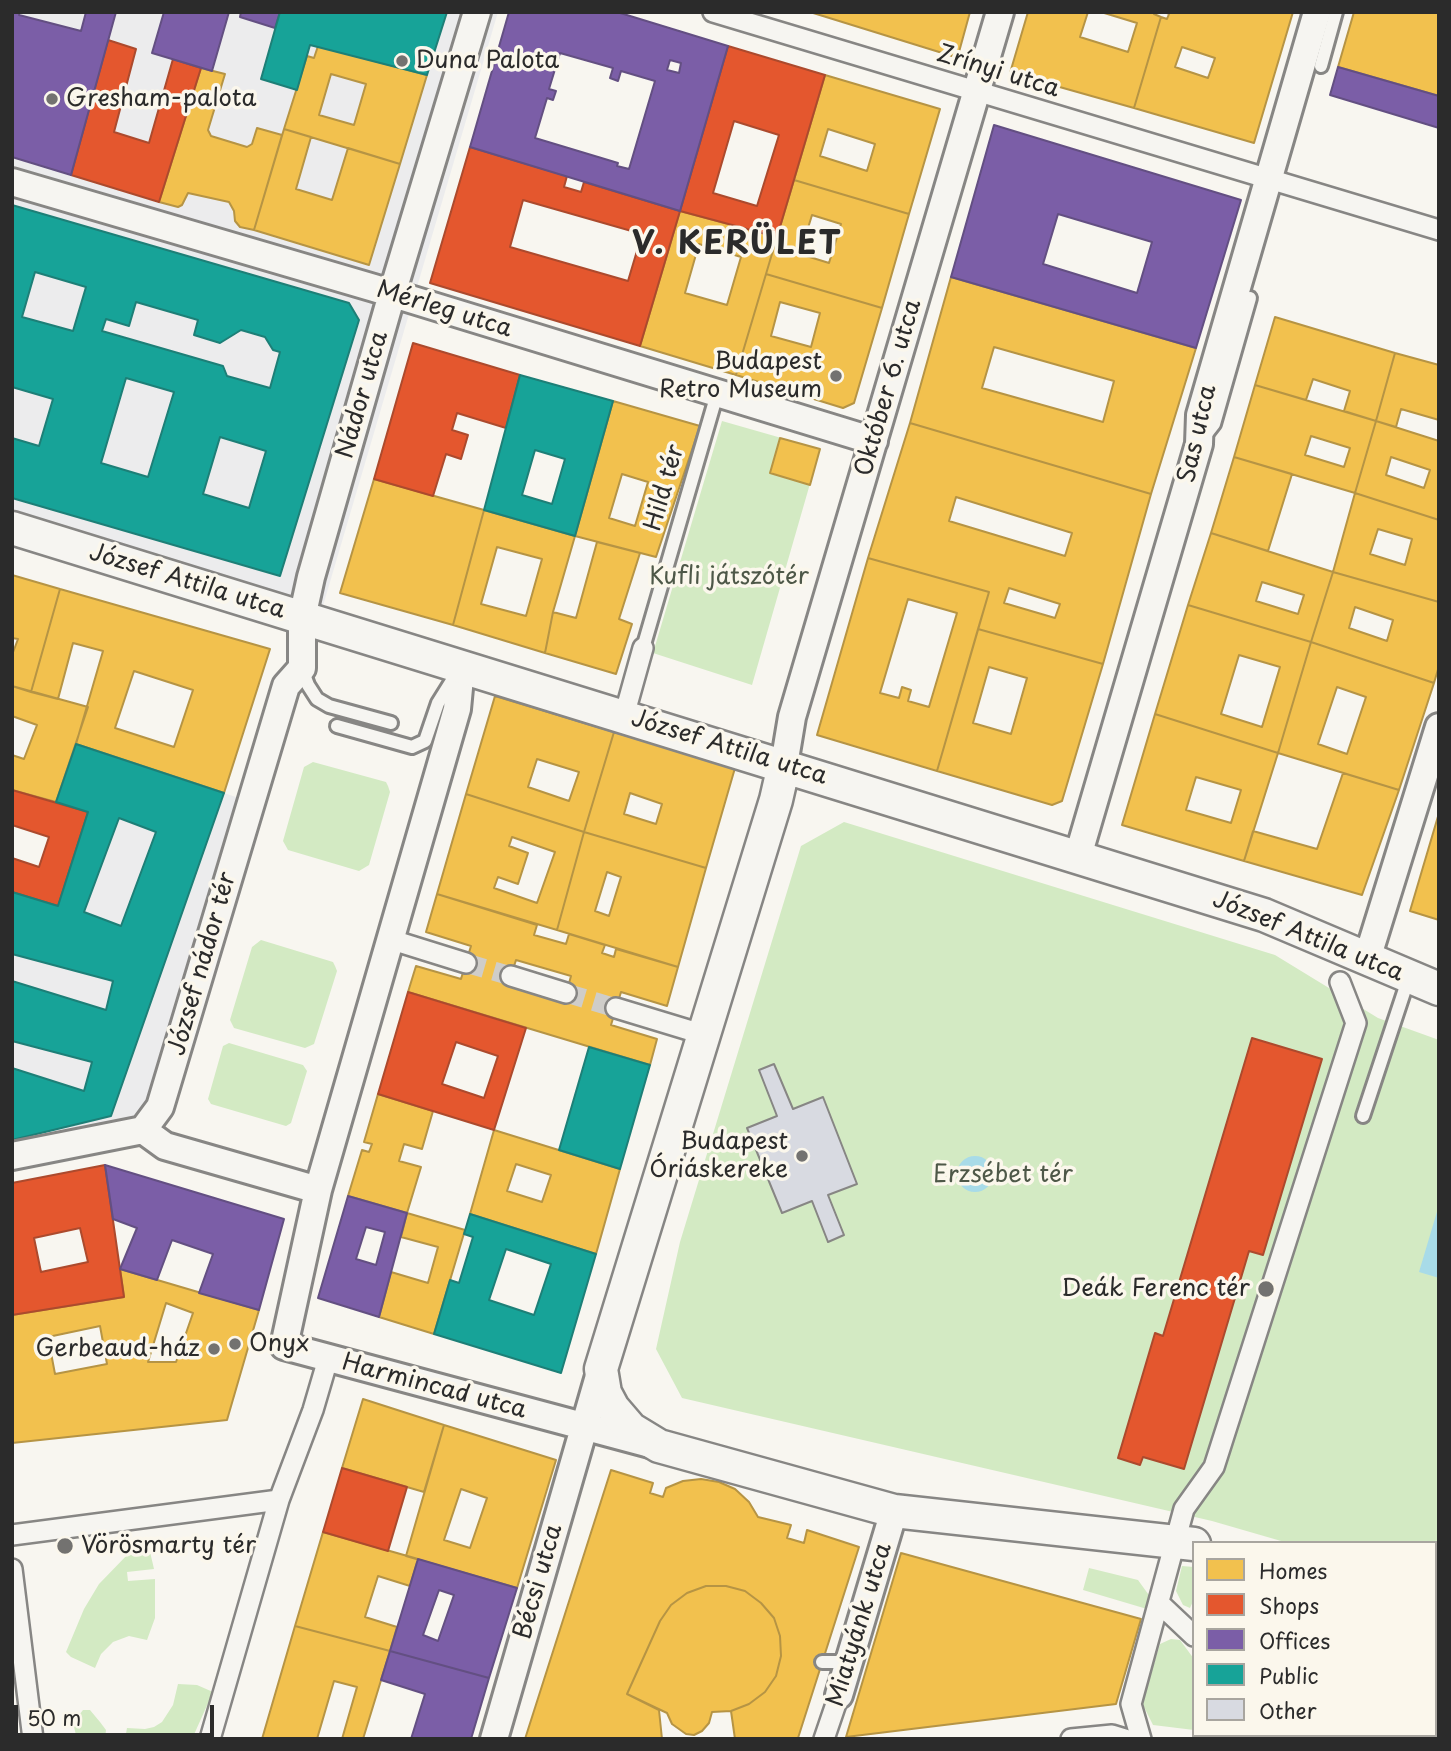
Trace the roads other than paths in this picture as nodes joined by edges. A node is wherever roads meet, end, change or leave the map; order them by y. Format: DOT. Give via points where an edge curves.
graph roads {
  1 [pos="477,12"];
  2 [pos="713,12"];
  3 [pos="1000,12"];
  4 [pos="1317,12"];
  5 [pos="1336,12"];
  6 [pos="1321,66"];
  7 [pos="976,91"];
  8 [pos="1268,179"];
  9 [pos="12,182"];
  10 [pos="1439,230"];
  11 [pos="392,294"];
  12 [pos="1250,298"];
  13 [pos="717,394"];
  14 [pos="874,441"];
  15 [pos="1199,444"];
  16 [pos="12,528"];
  17 [pos="302,618"];
  18 [pos="643,648"];
  19 [pos="461,667"];
  20 [pos="302,668"];
  21 [pos="624,716"];
  22 [pos="391,723"];
  23 [pos="337,726"];
  24 [pos="1439,727"];
  25 [pos="783,765"];
  26 [pos="1078,856"];
  27 [pos="389,939"];
  28 [pos="1367,959"];
  29 [pos="466,963"];
  30 [pos="511,976"];
  31 [pos="1409,978"];
  32 [pos="1340,982"];
  33 [pos="1439,989"];
  34 [pos="566,993"];
  35 [pos="616,1009"];
  36 [pos="705,1035"];
  37 [pos="1363,1116"];
  38 [pos="143,1130"];
  39 [pos="12,1156"];
  40 [pos="318,1189"];
  41 [pos="328,1359"];
  42 [pos="601,1369"];
  43 [pos="584,1426"];
  44 [pos="659,1446"];
  45 [pos="279,1500"];
  46 [pos="894,1511"];
  47 [pos="12,1535"];
  48 [pos="1184,1543"];
  49 [pos="12,1569"];
  50 [pos="1159,1603"];
  51 [pos="1192,1634"];
  52 [pos="822,1662"];
  53 [pos="849,1662"];
  54 [pos="839,1695"];
  55 [pos="33,1739"];
  56 [pos="210,1739"];
  57 [pos="494,1739"];
  58 [pos="824,1739"];
  59 [pos="1071,1739"];
  60 [pos="1125,1739"];
  61 [pos="1141,1739"];
  1 -- 11 [label="street, Nádor utca"];
  2 -- 7 [label="street, Zrínyi utca"];
  3 -- 7 [label="street, Október 6. utca"];
  4 -- 8 [label="street, Sas utca"];
  5 -- 6 [label="lane"];
  7 -- 8 [label="street, Zrínyi utca"];
  7 -- 14 [label="street, Október 6. utca"];
  8 -- 10 [label="street, Zrínyi utca"];
  8 -- 15 [label="street, Sas utca" via="1200,415"];
  9 -- 11 [label="street, Mérleg utca"];
  11 -- 13 [label="street, Mérleg utca"];
  11 -- 17 [label="street, Nádor utca"];
  12 -- 15 [label="lane" via="1214,424"];
  13 -- 14 [label="street, Mérleg utca"];
  13 -- 18 [label="lane, Hild tér"];
  14 -- 25 [label="street, Október 6. utca" via="792,717"];
  15 -- 26 [label="street, Sas utca"];
  16 -- 17 [label="street, József Attila utca"];
  17 -- 19 [label="street, József Attila utca"];
  17 -- 20 [label="street"];
  18 -- 21 [label="street, Hild tér"];
  19 -- 21 [label="street, József Attila utca"];
  19 -- 23 [label="lane" via="438,703 425,741 412,747"];
  19 -- 27 [label="street" via="457,709"];
  20 -- 22 [label="lane" via="317,699"];
  20 -- 38 [label="street, József nádor tér" via="286,685 160,1107"];
  21 -- 25 [label="street, József Attila utca"];
  24 -- 28 [label="street"];
  25 -- 26 [label="street, József Attila utca"];
  25 -- 36 [label="street"];
  26 -- 28 [label="street, József Attila utca" via="1264,915"];
  27 -- 29 [label="street"];
  27 -- 40 [label="street"];
  28 -- 31 [label="street, József Attila utca"];
  30 -- 34 [label="street"];
  31 -- 33 [label="street, József Attila utca"];
  31 -- 37 [label="lane"];
  32 -- 48 [label="street" via="1356,1023 1214,1468 1184,1509"];
  35 -- 36 [label="street"];
  36 -- 42 [label="street"];
  38 -- 39 [label="street"];
  38 -- 40 [label="street" via="165,1146"];
  40 -- 41 [label="street, Harmincad utca" via="284,1346"];
  41 -- 43 [label="street, Harmincad utca"];
  41 -- 45 [label="street"];
  42 -- 43 [label="street"];
  42 -- 44 [label="street" via="605,1393 619,1417"];
  43 -- 44 [label="street"];
  43 -- 57 [label="street, Bécsi utca"];
  44 -- 46 [label="street"];
  45 -- 47 [label="street"];
  45 -- 56 [label="street"];
  46 -- 48 [label="street"];
  46 -- 53 [label="street, Miatyánk utca"];
  48 -- 50 [label="street"];
  49 -- 55 [label="street"];
  50 -- 51 [label="street"];
  50 -- 61 [label="street" via="1130,1704"];
  52 -- 53 [label="lane"];
  53 -- 54 [label="street, Miatyánk utca"];
  54 -- 58 [label="street, Miatyánk utca"];
  59 -- 60 [label="street" via="1112,1735"];
}
